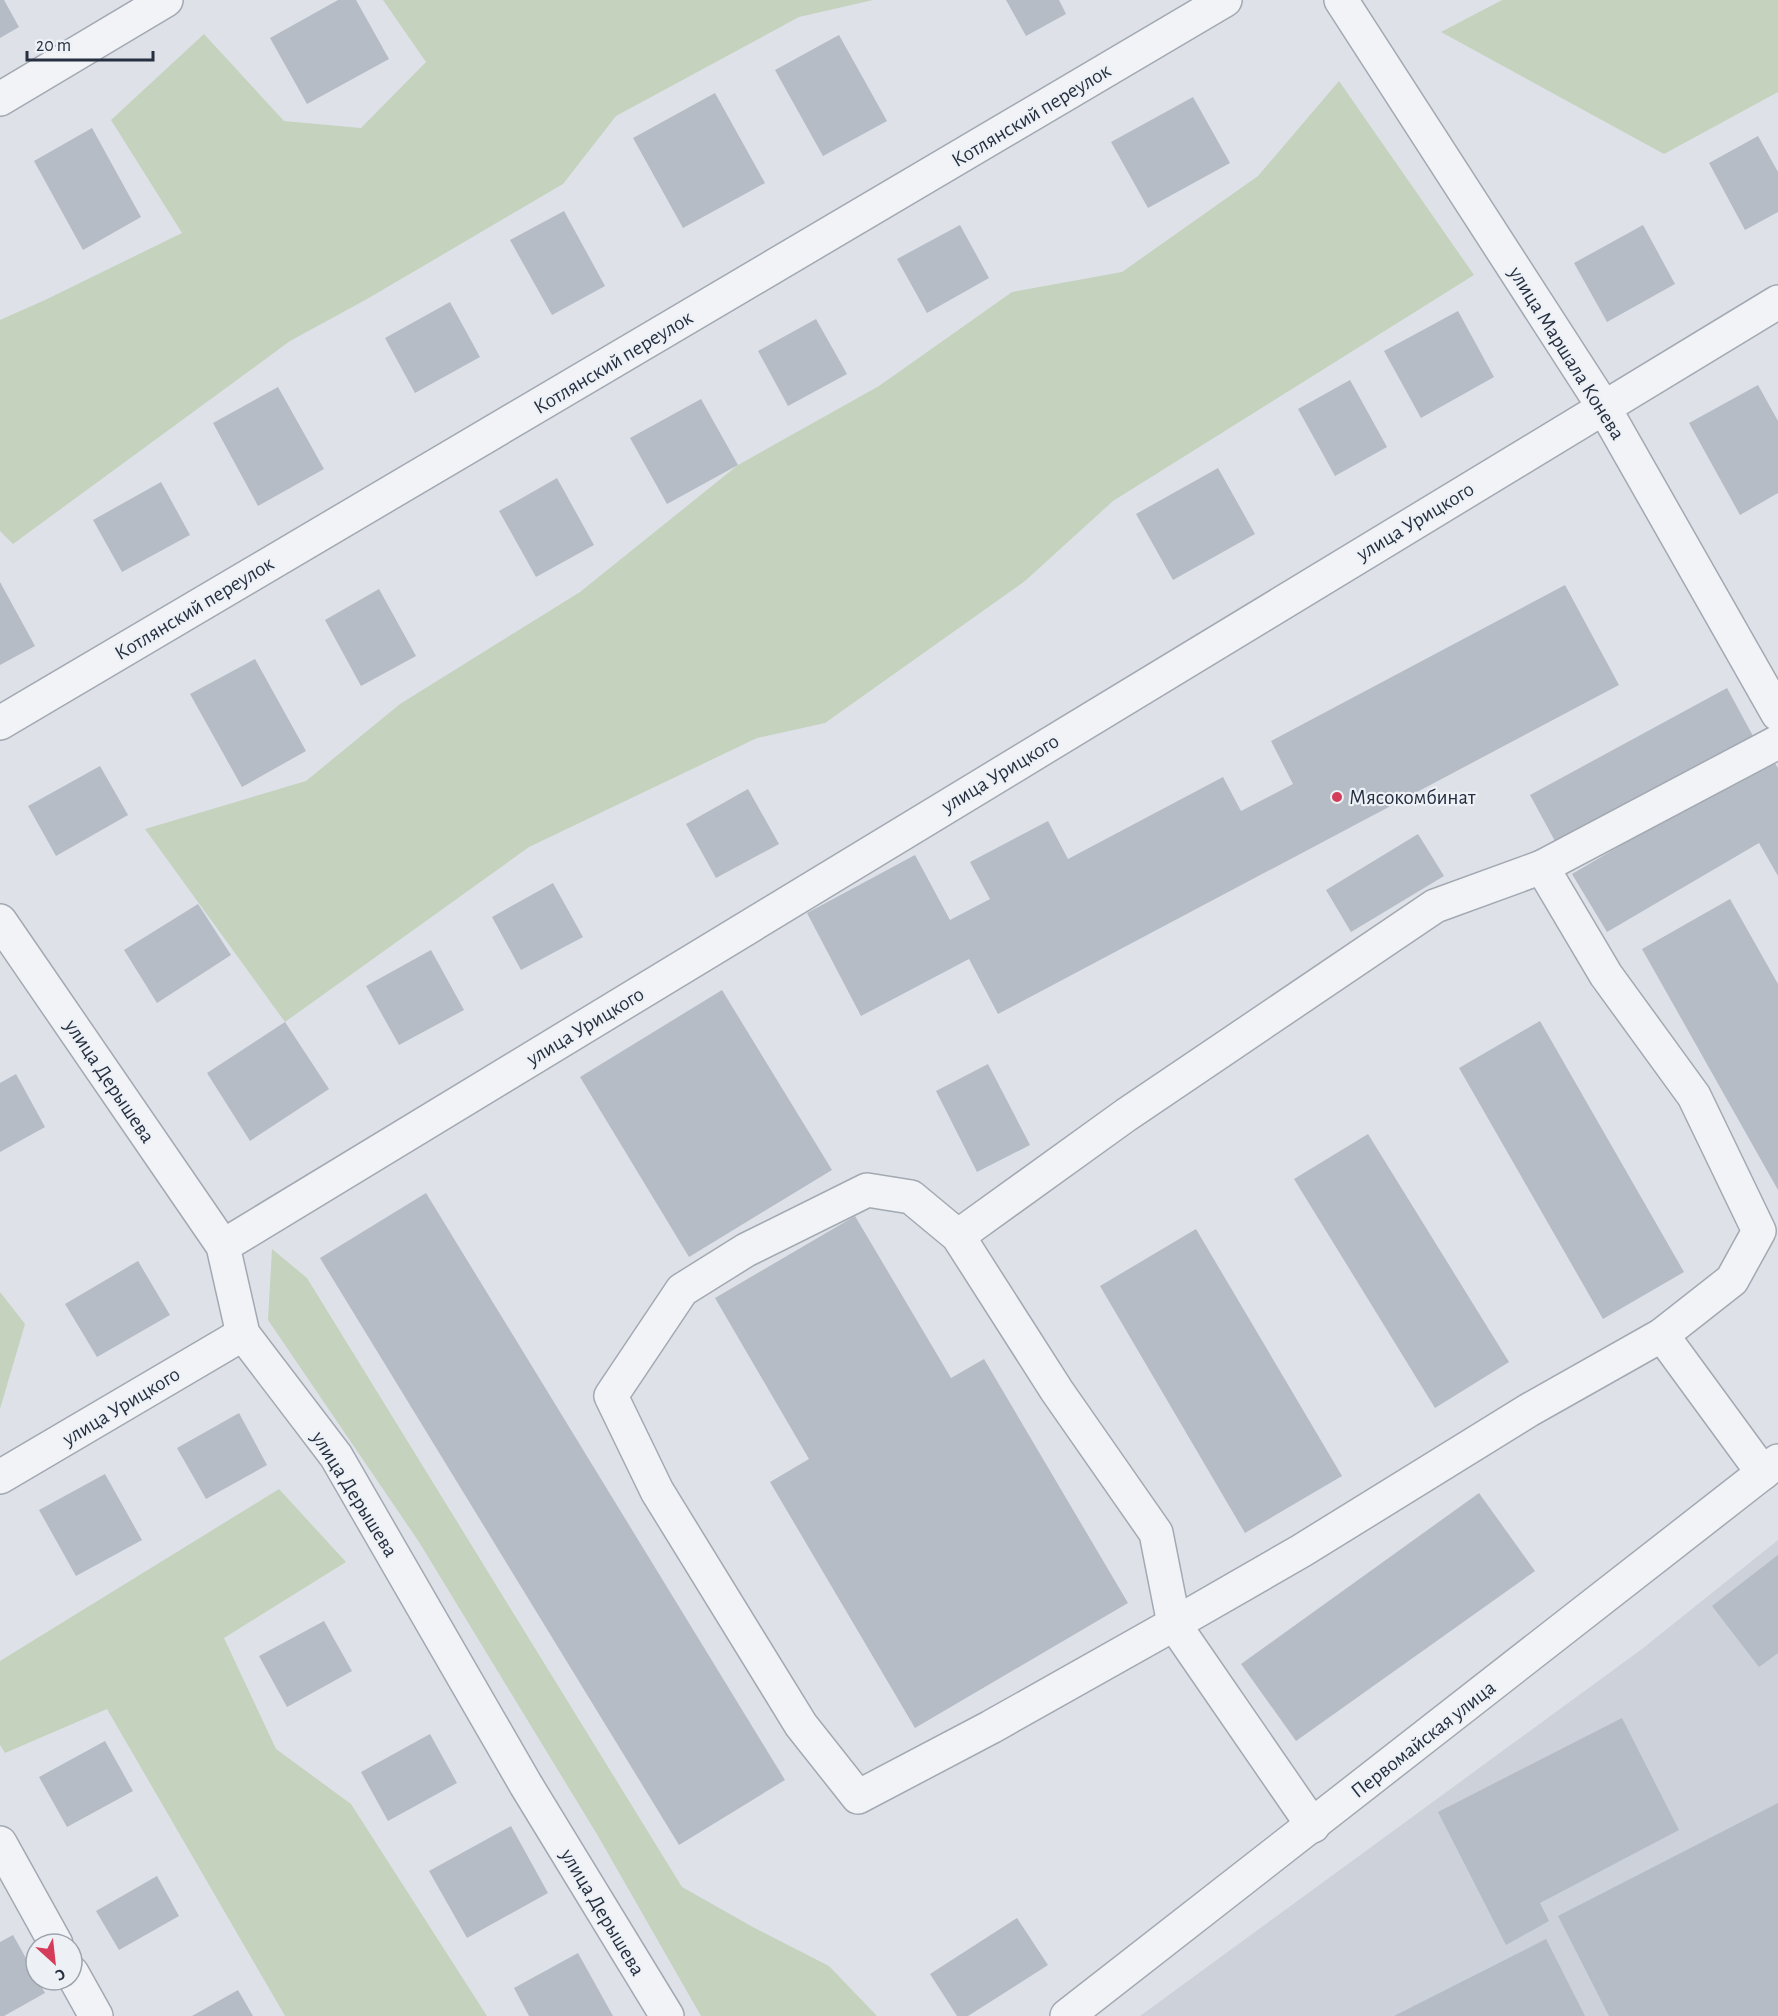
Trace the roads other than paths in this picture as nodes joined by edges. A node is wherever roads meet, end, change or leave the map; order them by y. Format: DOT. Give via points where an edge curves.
graph roads {
  1 [pos="166,0"];
  2 [pos="1225,0"];
  3 [pos="1341,0"];
  4 [pos="0,99"];
  5 [pos="1778,302"];
  6 [pos="1603,406"];
  7 [pos="1778,714"];
  8 [pos="0,723"];
  9 [pos="1778,742"];
  10 [pos="1542,867"];
  11 [pos="0,921"];
  12 [pos="958,1236"];
  13 [pos="223,1246"];
  14 [pos="243,1334"];
  15 [pos="1662,1335"];
  16 [pos="1771,1467"];
  17 [pos="0,1478"];
  18 [pos="1174,1624"];
  19 [pos="1313,1826"];
  20 [pos="0,1844"];
  21 [pos="49,1932"];
  22 [pos="83,1992"];
  23 [pos="96,2016"];
  24 [pos="667,2016"];
  25 [pos="1067,2016"];
  1 -- 4 [label="street"];
  2 -- 8 [label="street, Котлянский переулок"];
  3 -- 6 [label="street, улица Маршала Конева"];
  5 -- 6 [label="street, улица Урицкого"];
  6 -- 7 [label="street, улица Маршала Конева"];
  6 -- 13 [label="street, улица Урицкого"];
  9 -- 10 [label="street"];
  10 -- 12 [label="street" via="1435,906 1126,1114"];
  10 -- 15 [label="street" via="1606,975 1694,1096 1759,1231 1732,1280"];
  11 -- 13 [label="street, улица Дерышева"];
  12 -- 18 [label="street" via="1057,1390 1156,1533"];
  12 -- 18 [label="street" via="911,1197 867,1190 746,1250 682,1290 611,1396 657,1491 801,1725 858,1797"];
  13 -- 14 [label="street, улица Дерышева"];
  14 -- 17 [label="street, улица Урицкого"];
  14 -- 24 [label="street, улица Дерышева" via="336,1456 526,1785"];
  15 -- 16 [label="street"];
  15 -- 18 [label="street" via="1529,1410 1301,1551"];
  16 -- 19 [label="street, Первомайская улица"];
  18 -- 19 [label="street"];
  19 -- 25 [label="street, Первомайская улица"];
  20 -- 21 [label="street"];
  22 -- 23 [label="street"];
}
